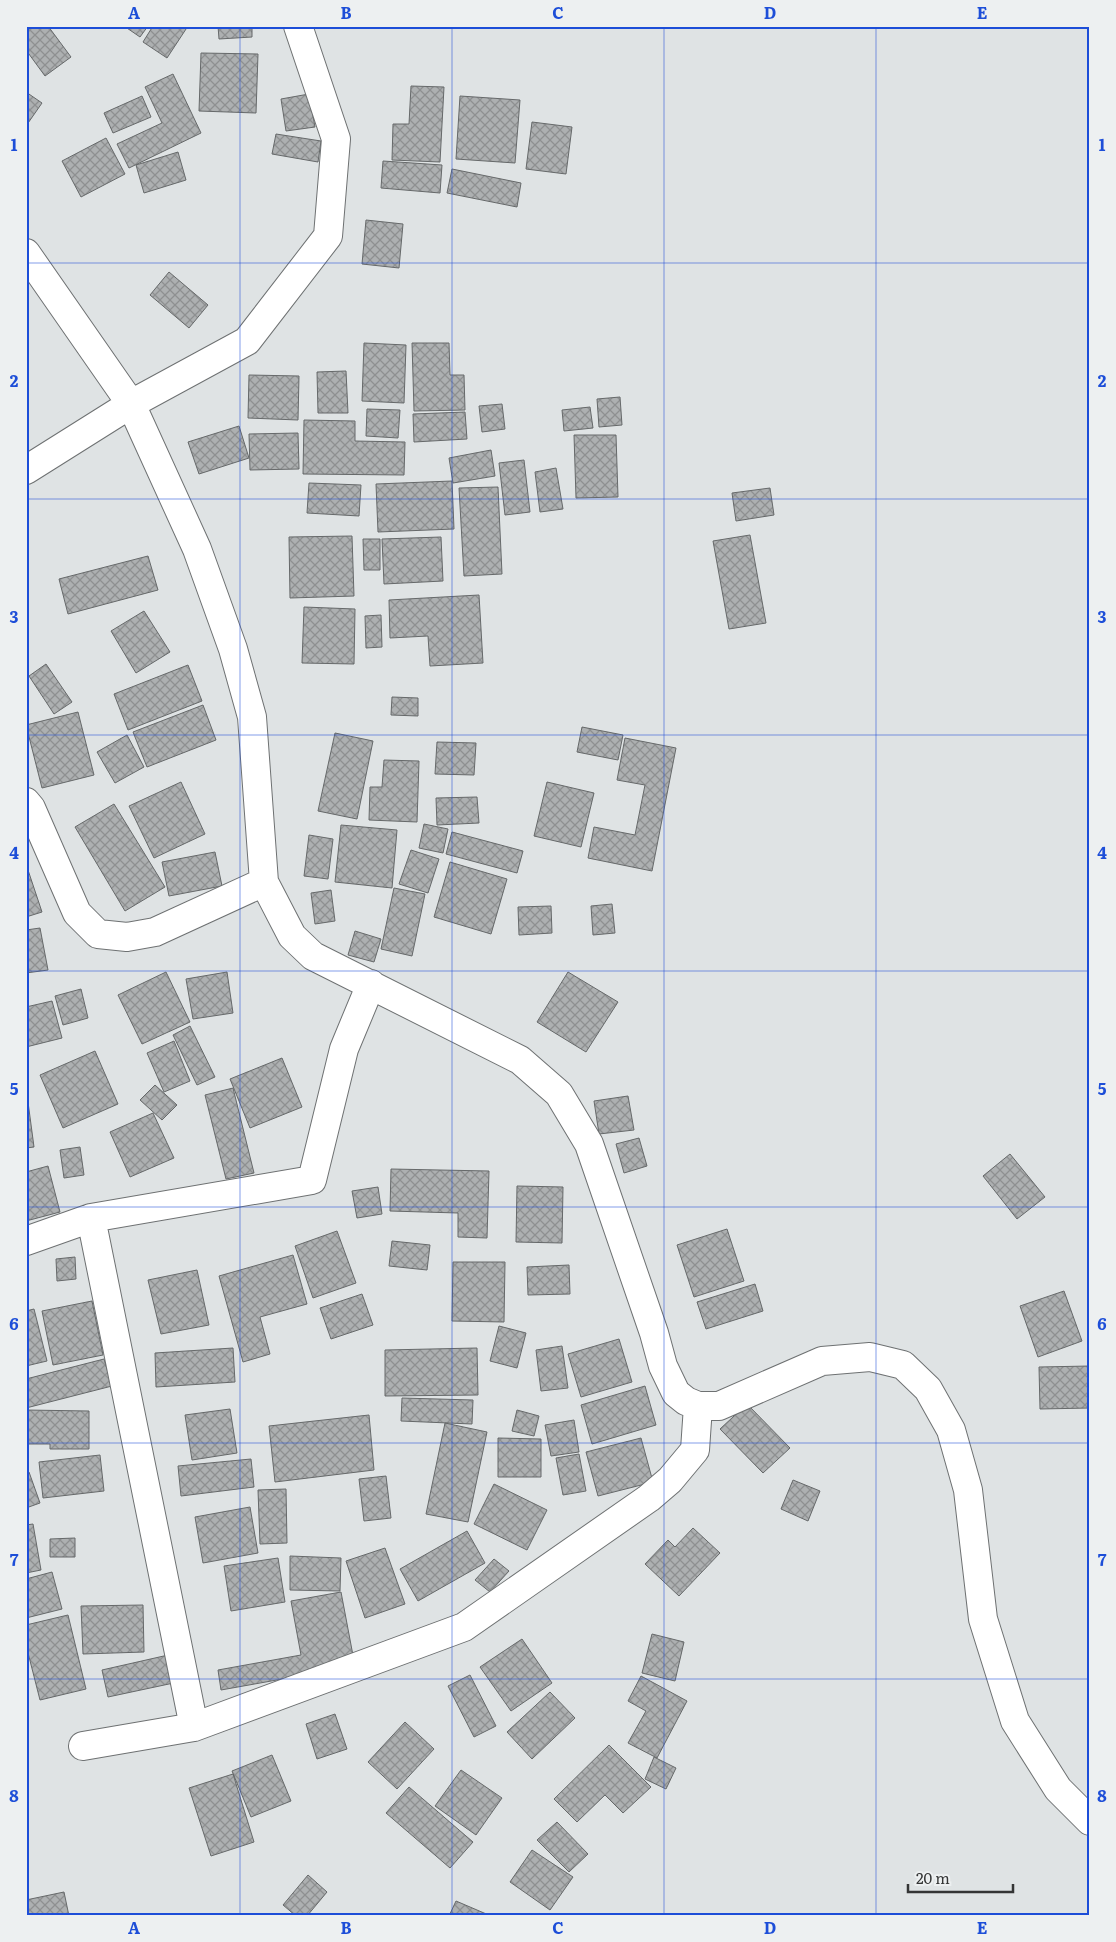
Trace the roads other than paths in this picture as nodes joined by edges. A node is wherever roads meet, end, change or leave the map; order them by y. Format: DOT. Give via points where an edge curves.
graph roads {
  1 [pos="298,26"];
  2 [pos="26,253"];
  3 [pos="131,404"];
  4 [pos="26,470"];
  5 [pos="26,802"];
  6 [pos="264,882"];
  7 [pos="371,984"];
  8 [pos="91,1218"];
  9 [pos="26,1241"];
  10 [pos="698,1406"];
  11 [pos="194,1727"];
  12 [pos="83,1746"];
  13 [pos="1090,1821"];
  1 -- 3 [label="street" via="336,139 328,236 247,341"];
  2 -- 3 [label="street"];
  3 -- 4 [label="street"];
  3 -- 6 [label="street" via="197,549 236,658 252,717"];
  5 -- 6 [label="street" via="77,913 98,934 127,936 155,932"];
  6 -- 7 [label="street" via="292,936 299,943 313,956"];
  7 -- 8 [label="street" via="344,1049 312,1180"];
  7 -- 10 [label="street" via="520,1060 559,1094 589,1144 663,1366 676,1393"];
  8 -- 9 [label="street"];
  8 -- 11 [label="street"];
  10 -- 11 [label="street" via="695,1450 670,1480 464,1627"];
  10 -- 13 [label="street" via="719,1406 822,1361 870,1357 903,1365 928,1389 951,1430 968,1490 984,1619 1014,1721 1058,1789"];
  11 -- 12 [label="street"];
}
